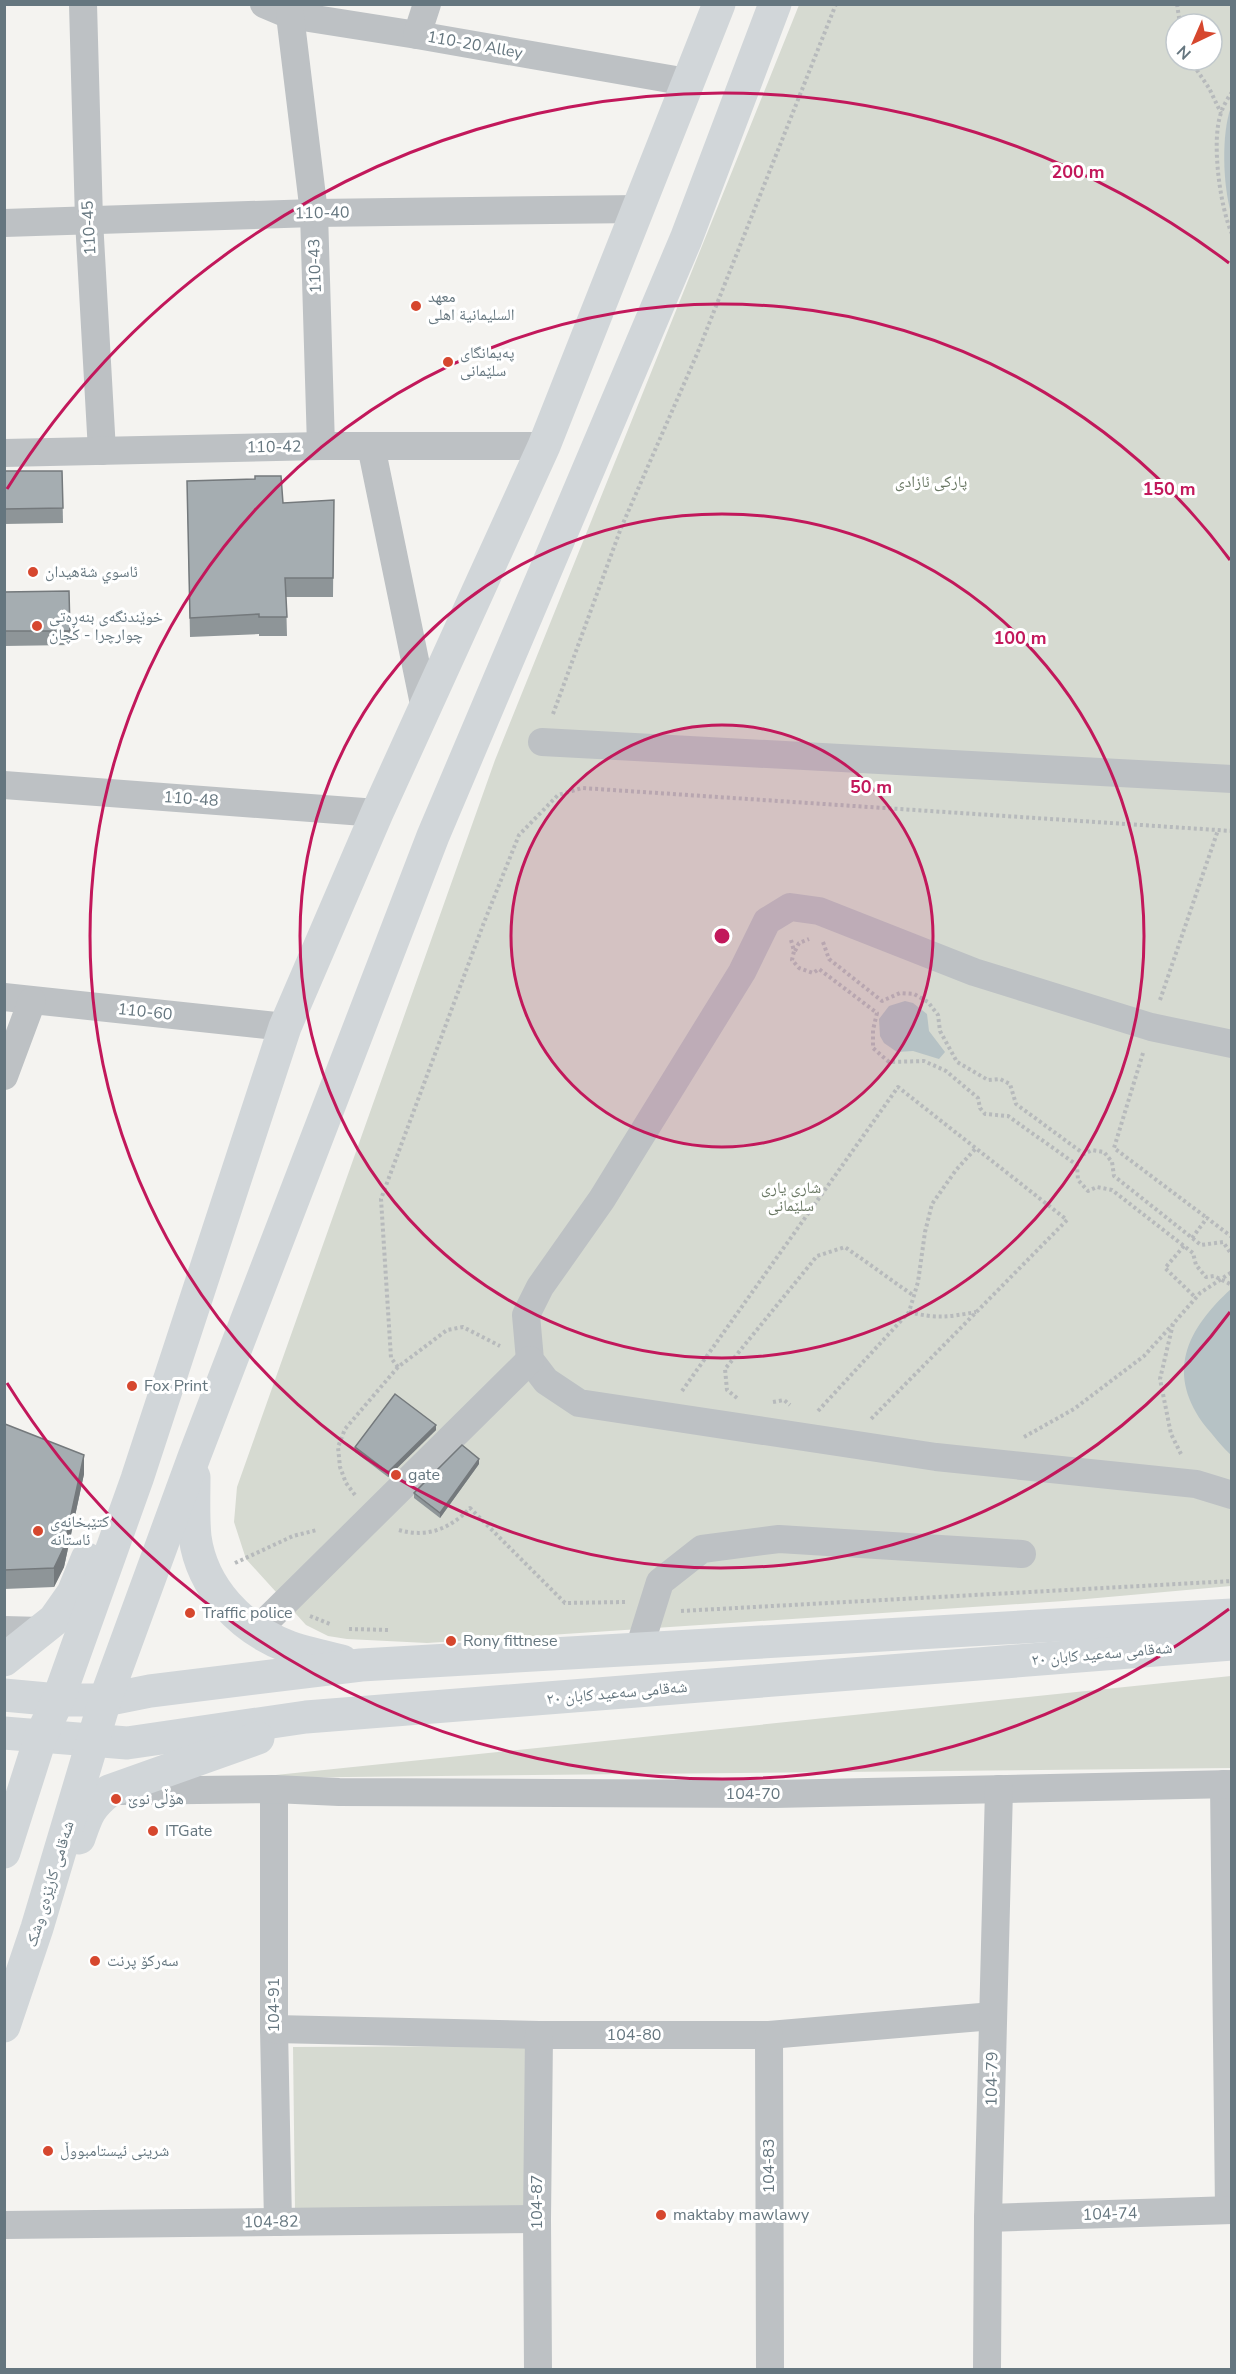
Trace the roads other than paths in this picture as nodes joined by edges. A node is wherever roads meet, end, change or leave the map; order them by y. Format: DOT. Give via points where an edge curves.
graph roads {
  1 [pos="83,4"];
  2 [pos="264,4"];
  3 [pos="427,4"];
  4 [pos="718,7"];
  5 [pos="290,15"];
  6 [pos="770,16"];
  7 [pos="417,35"];
  8 [pos="687,82"];
  9 [pos="639,209"];
  10 [pos="314,213"];
  11 [pos="88,220"];
  12 [pos="4,223"];
  13 [pos="321,446"];
  14 [pos="371,446"];
  15 [pos="544,446"];
  16 [pos="102,451"];
  17 [pos="4,453"];
  18 [pos="425,709"];
  19 [pos="542,742"];
  20 [pos="1232,779"];
  21 [pos="4,786"];
  22 [pos="377,813"];
  23 [pos="4,998"];
  24 [pos="32,1001"];
  25 [pos="285,1027"];
  26 [pos="1232,1044"];
  27 [pos="4,1076"];
  28 [pos="530,1360"];
  29 [pos="194,1457"];
  30 [pos="137,1479"];
  31 [pos="1232,1495"];
  32 [pos="1022,1554"];
  33 [pos="1232,1615"];
  34 [pos="4,1630"];
  35 [pos="256,1631"];
  36 [pos="42,1632"];
  37 [pos="1232,1644"];
  38 [pos="639,1649"];
  39 [pos="4,1660"];
  40 [pos="361,1665"];
  41 [pos="4,1695"];
  42 [pos="58,1700"];
  43 [pos="105,1700"];
  44 [pos="306,1717"];
  45 [pos="4,1733"];
  46 [pos="41,1736"];
  47 [pos="92,1740"];
  48 [pos="1228,1784"];
  49 [pos="274,1789"];
  50 [pos="999,1789"];
  51 [pos="109,1791"];
  52 [pos="4,1852"];
  53 [pos="37,1928"];
  54 [pos="993,2016"];
  55 [pos="4,2026"];
  56 [pos="274,2029"];
  57 [pos="539,2035"];
  58 [pos="769,2035"];
  59 [pos="1229,2036"];
  60 [pos="1230,2210"];
  61 [pos="988,2218"];
  62 [pos="537,2219"];
  63 [pos="278,2222"];
  64 [pos="4,2225"];
  65 [pos="538,2370"];
  66 [pos="770,2370"];
  67 [pos="987,2370"];
  1 -- 11 [label="street, 110-45"];
  2 -- 5 [label="street, 110-20 Alley"];
  3 -- 7 [label="street"];
  4 -- 6 [label="main road"];
  4 -- 8 [label="main road"];
  5 -- 7 [label="street, 110-20 Alley"];
  5 -- 10 [label="street, 110-43"];
  6 -- 29 [label="main road, شەقامی کارێزەی وشک" via="686,238 433,836"];
  7 -- 8 [label="street, 110-20 Alley"];
  8 -- 9 [label="main road"];
  9 -- 10 [label="street, 110-40"];
  9 -- 15 [label="main road"];
  10 -- 11 [label="street, 110-40"];
  10 -- 13 [label="street, 110-43"];
  11 -- 12 [label="street, 110-40"];
  11 -- 16 [label="street, 110-45"];
  13 -- 14 [label="street, 110-42"];
  13 -- 16 [label="street, 110-42"];
  14 -- 15 [label="street, 110-42"];
  14 -- 18 [label="street"];
  15 -- 18 [label="main road"];
  16 -- 17 [label="street, 110-42"];
  18 -- 22 [label="main road"];
  19 -- 20 [label="street"];
  21 -- 22 [label="street, 110-48"];
  22 -- 25 [label="main road"];
  23 -- 24 [label="street, 110-60"];
  24 -- 25 [label="street, 110-60"];
  24 -- 27 [label="street"];
  25 -- 30 [label="main road"];
  26 -- 28 [label="street" via="1151,1027 825,926 819,911 790,907 766,921 742,972 602,1199 540,1287 526,1315"];
  28 -- 31 [label="street" via="546,1382 579,1404 664,1417 802,1428 847,1444 1196,1484"];
  28 -- 35 [label="street"];
  29 -- 35 [label="main road" via="195,1538 205,1569 222,1600"];
  29 -- 43 [label="main road, شەقامی کارێزەی وشک"];
  30 -- 36 [label="main road" via="103,1526 65,1607"];
  30 -- 42 [label="main road"];
  32 -- 38 [label="street" via="779,1539 702,1549 660,1582"];
  33 -- 38 [label="main road, شەقامی سەعید کابان ٢٠"];
  34 -- 36 [label="street"];
  35 -- 40 [label="main road" via="290,1647"];
  36 -- 39 [label="main road"];
  37 -- 44 [label="main road, شەقامی سەعید کابان ٢٠"];
  38 -- 40 [label="main road, شەقامی سەعید کابان ٢٠"];
  40 -- 43 [label="main road, شەقامی سەعید کابان ٢٠"];
  41 -- 42 [label="main road, شەقامی سەعید کابان ٢٠"];
  42 -- 43 [label="main road, شەقامی سەعید کابان ٢٠"];
  42 -- 46 [label="main road"];
  43 -- 47 [label="main road, شەقامی کارێزەی وشک"];
  44 -- 47 [label="main road, شەقامی سەعید کابان ٢٠" via="127,1743"];
  44 -- 51 [label="main road" via="233,1748"];
  45 -- 46 [label="main road, شەقامی سەعید کابان ٢٠"];
  46 -- 47 [label="main road, شەقامی سەعید کابان ٢٠"];
  46 -- 52 [label="main road"];
  47 -- 53 [label="main road, شەقامی کارێزەی وشک"];
  48 -- 50 [label="street, 104-70"];
  48 -- 59 [label="street"];
  49 -- 50 [label="street, 104-70" via="774,1794"];
  49 -- 51 [label="street, 104-70"];
  49 -- 56 [label="street, 104-91"];
  50 -- 54 [label="street, 104-79"];
  51 -- 53 [label="main road" via="86,1815 58,1901"];
  53 -- 55 [label="main road, شەقامی کارێزەی وشک"];
  54 -- 58 [label="street, 104-80"];
  54 -- 61 [label="street, 104-79"];
  56 -- 57 [label="street, 104-80"];
  56 -- 63 [label="street, 104-91"];
  57 -- 58 [label="street, 104-80"];
  57 -- 62 [label="street, 104-87"];
  58 -- 66 [label="street, 104-83"];
  59 -- 60 [label="street"];
  60 -- 61 [label="street, 104-74"];
  61 -- 67 [label="street, 104-79"];
  62 -- 63 [label="street, 104-82"];
  62 -- 65 [label="street, 104-87"];
  63 -- 64 [label="street, 104-82"];
}
